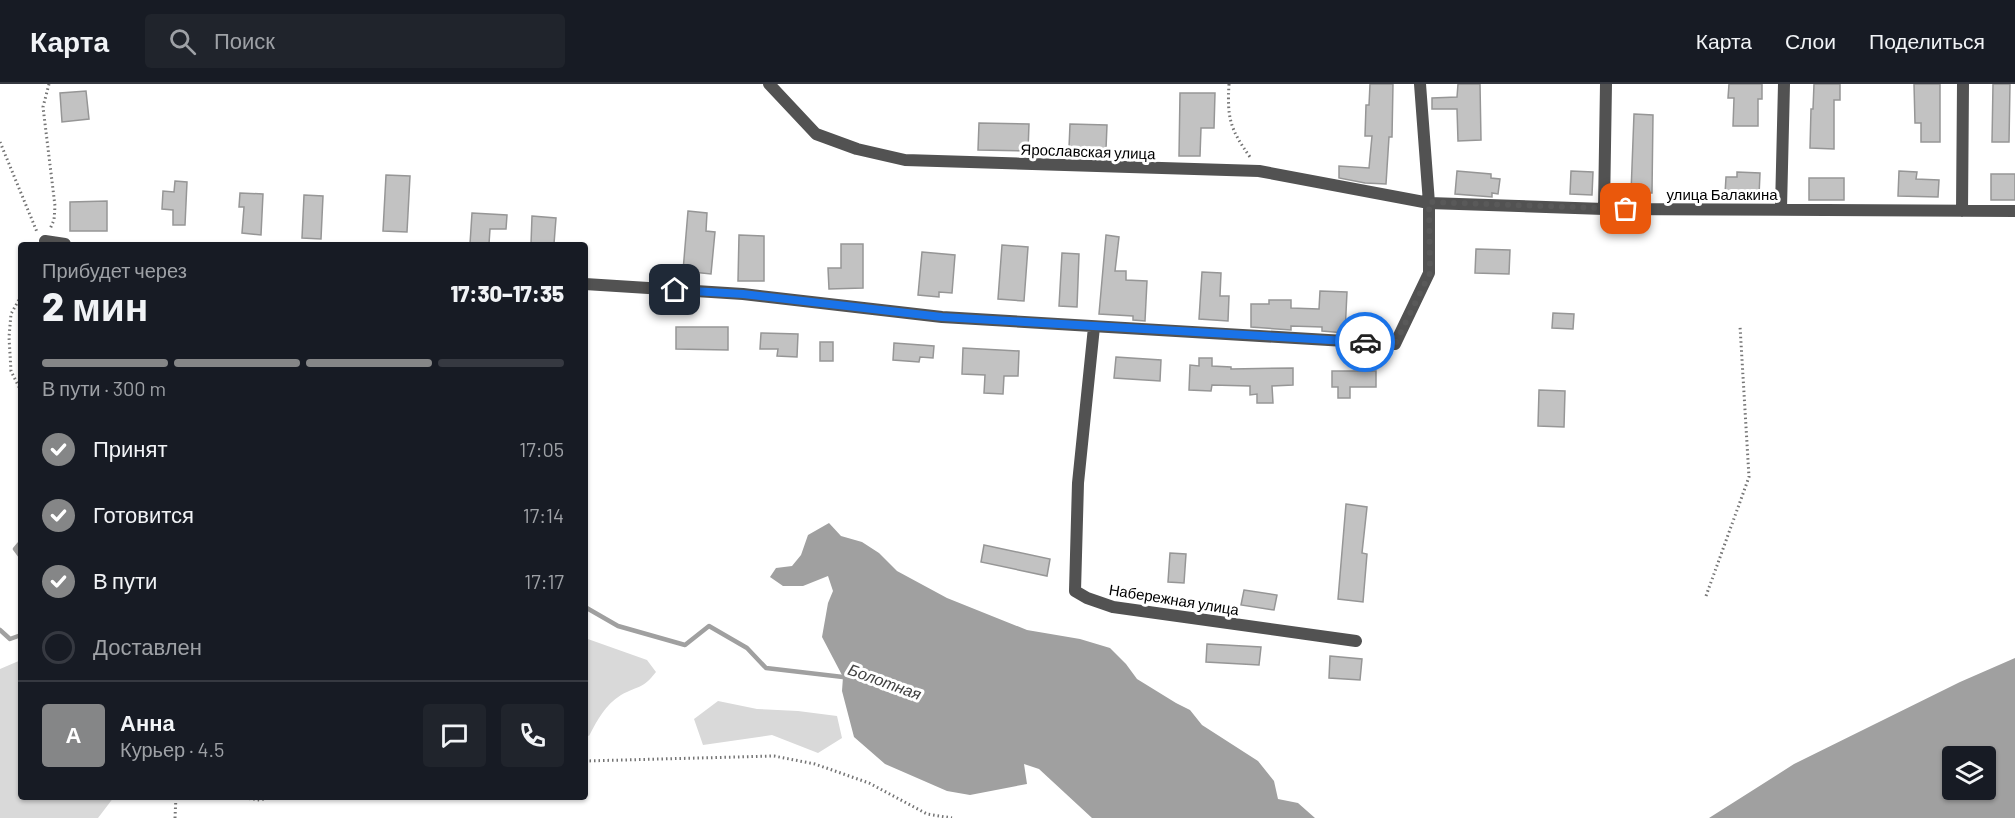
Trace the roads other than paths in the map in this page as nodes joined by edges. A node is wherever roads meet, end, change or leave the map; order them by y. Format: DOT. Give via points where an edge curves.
graph roads {
  1 [pos="769,84"];
  2 [pos="1420,84"];
  3 [pos="1606,84"];
  4 [pos="1784,84"];
  5 [pos="1963,84"];
  6 [pos="1429,202"];
  7 [pos="1781,208"];
  8 [pos="1604,209"];
  9 [pos="1962,211"];
  10 [pos="2015,211"];
  11 [pos="45,241"];
  12 [pos="52,242"];
  13 [pos="588,284"];
  14 [pos="1094,327"];
  15 [pos="1356,641"];
  1 -- 6 [label="street, Ярославская улица" via="816,134 905,160 1259,171"];
  2 -- 6 [label="street"];
  3 -- 8 [label="street"];
  4 -- 7 [label="street"];
  5 -- 9 [label="street"];
  6 -- 8 [label="street, улица Балакина"];
  6 -- 14 [label="street" via="1430,273 1395,344"];
  7 -- 8 [label="street, улица Балакина"];
  7 -- 9 [label="street, улица Балакина"];
  9 -- 10 [label="street, улица Балакина"];
  11 -- 12 [label="street"];
  13 -- 14 [label="street" via="743,294 942,317"];
  14 -- 15 [label="street, Набережная улица" via="1078,483 1075,591 1113,608"];
}
